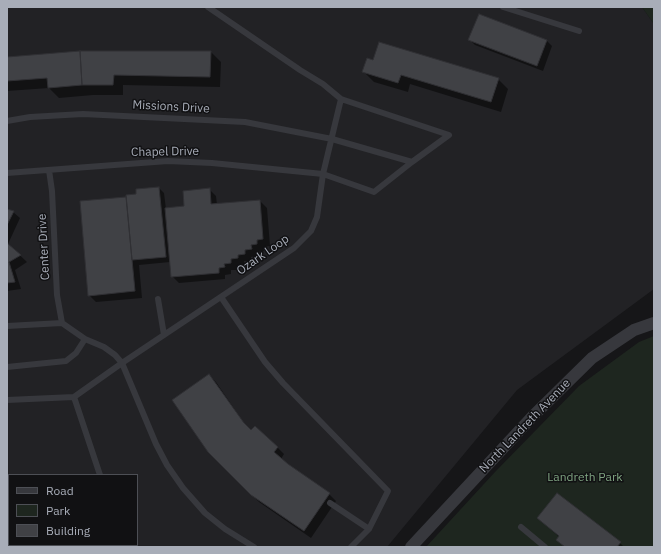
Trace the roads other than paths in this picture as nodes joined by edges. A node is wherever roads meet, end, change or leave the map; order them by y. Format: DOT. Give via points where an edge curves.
graph roads {
  1 [pos="208,7"];
  2 [pos="503,7"];
  3 [pos="580,31"];
  4 [pos="341,99"];
  5 [pos="7,121"];
  6 [pos="332,139"];
  7 [pos="412,162"];
  8 [pos="49,170"];
  9 [pos="7,173"];
  10 [pos="323,174"];
  11 [pos="221,297"];
  12 [pos="158,299"];
  13 [pos="62,323"];
  14 [pos="654,323"];
  15 [pos="7,326"];
  16 [pos="164,335"];
  17 [pos="85,339"];
  18 [pos="122,363"];
  19 [pos="7,367"];
  20 [pos="74,397"];
  21 [pos="7,400"];
  22 [pos="100,474"];
  23 [pos="330,503"];
  24 [pos="521,527"];
  25 [pos="369,529"];
  26 [pos="254,547"];
  27 [pos="351,547"];
  28 [pos="410,547"];
  29 [pos="545,547"];
  1 -- 4 [label="lane" via="323,84"];
  2 -- 3 [label="lane"];
  4 -- 6 [label="lane, Ozark Loop"];
  4 -- 7 [label="lane" via="449,135"];
  5 -- 6 [label="lane, Missions Drive" via="82,114 214,120 245,122"];
  6 -- 7 [label="lane, Missions Drive"];
  6 -- 10 [label="lane, Ozark Loop"];
  7 -- 10 [label="lane, Chapel Drive" via="374,192"];
  8 -- 9 [label="lane, Chapel Drive"];
  8 -- 10 [label="lane, Chapel Drive" via="168,161"];
  8 -- 13 [label="lane, Center Drive" via="57,294"];
  10 -- 11 [label="lane, Ozark Loop" via="317,217 311,231 294,248"];
  11 -- 16 [label="lane, Ozark Loop"];
  11 -- 25 [label="lane" via="265,362 283,383 388,491"];
  12 -- 16 [label="lane"];
  13 -- 15 [label="lane"];
  13 -- 17 [label="lane"];
  14 -- 28 [label="street, North Landreth Avenue" via="634,330 592,358 526,422"];
  16 -- 18 [label="lane, Ozark Loop"];
  17 -- 18 [label="lane" via="115,354"];
  17 -- 19 [label="lane" via="66,362"];
  18 -- 20 [label="lane, Ozark Loop"];
  18 -- 26 [label="lane" via="156,444 183,488 205,513"];
  20 -- 21 [label="lane"];
  20 -- 22 [label="lane"];
  23 -- 25 [label="lane"];
  24 -- 29 [label="lane"];
  25 -- 27 [label="lane"];
}
